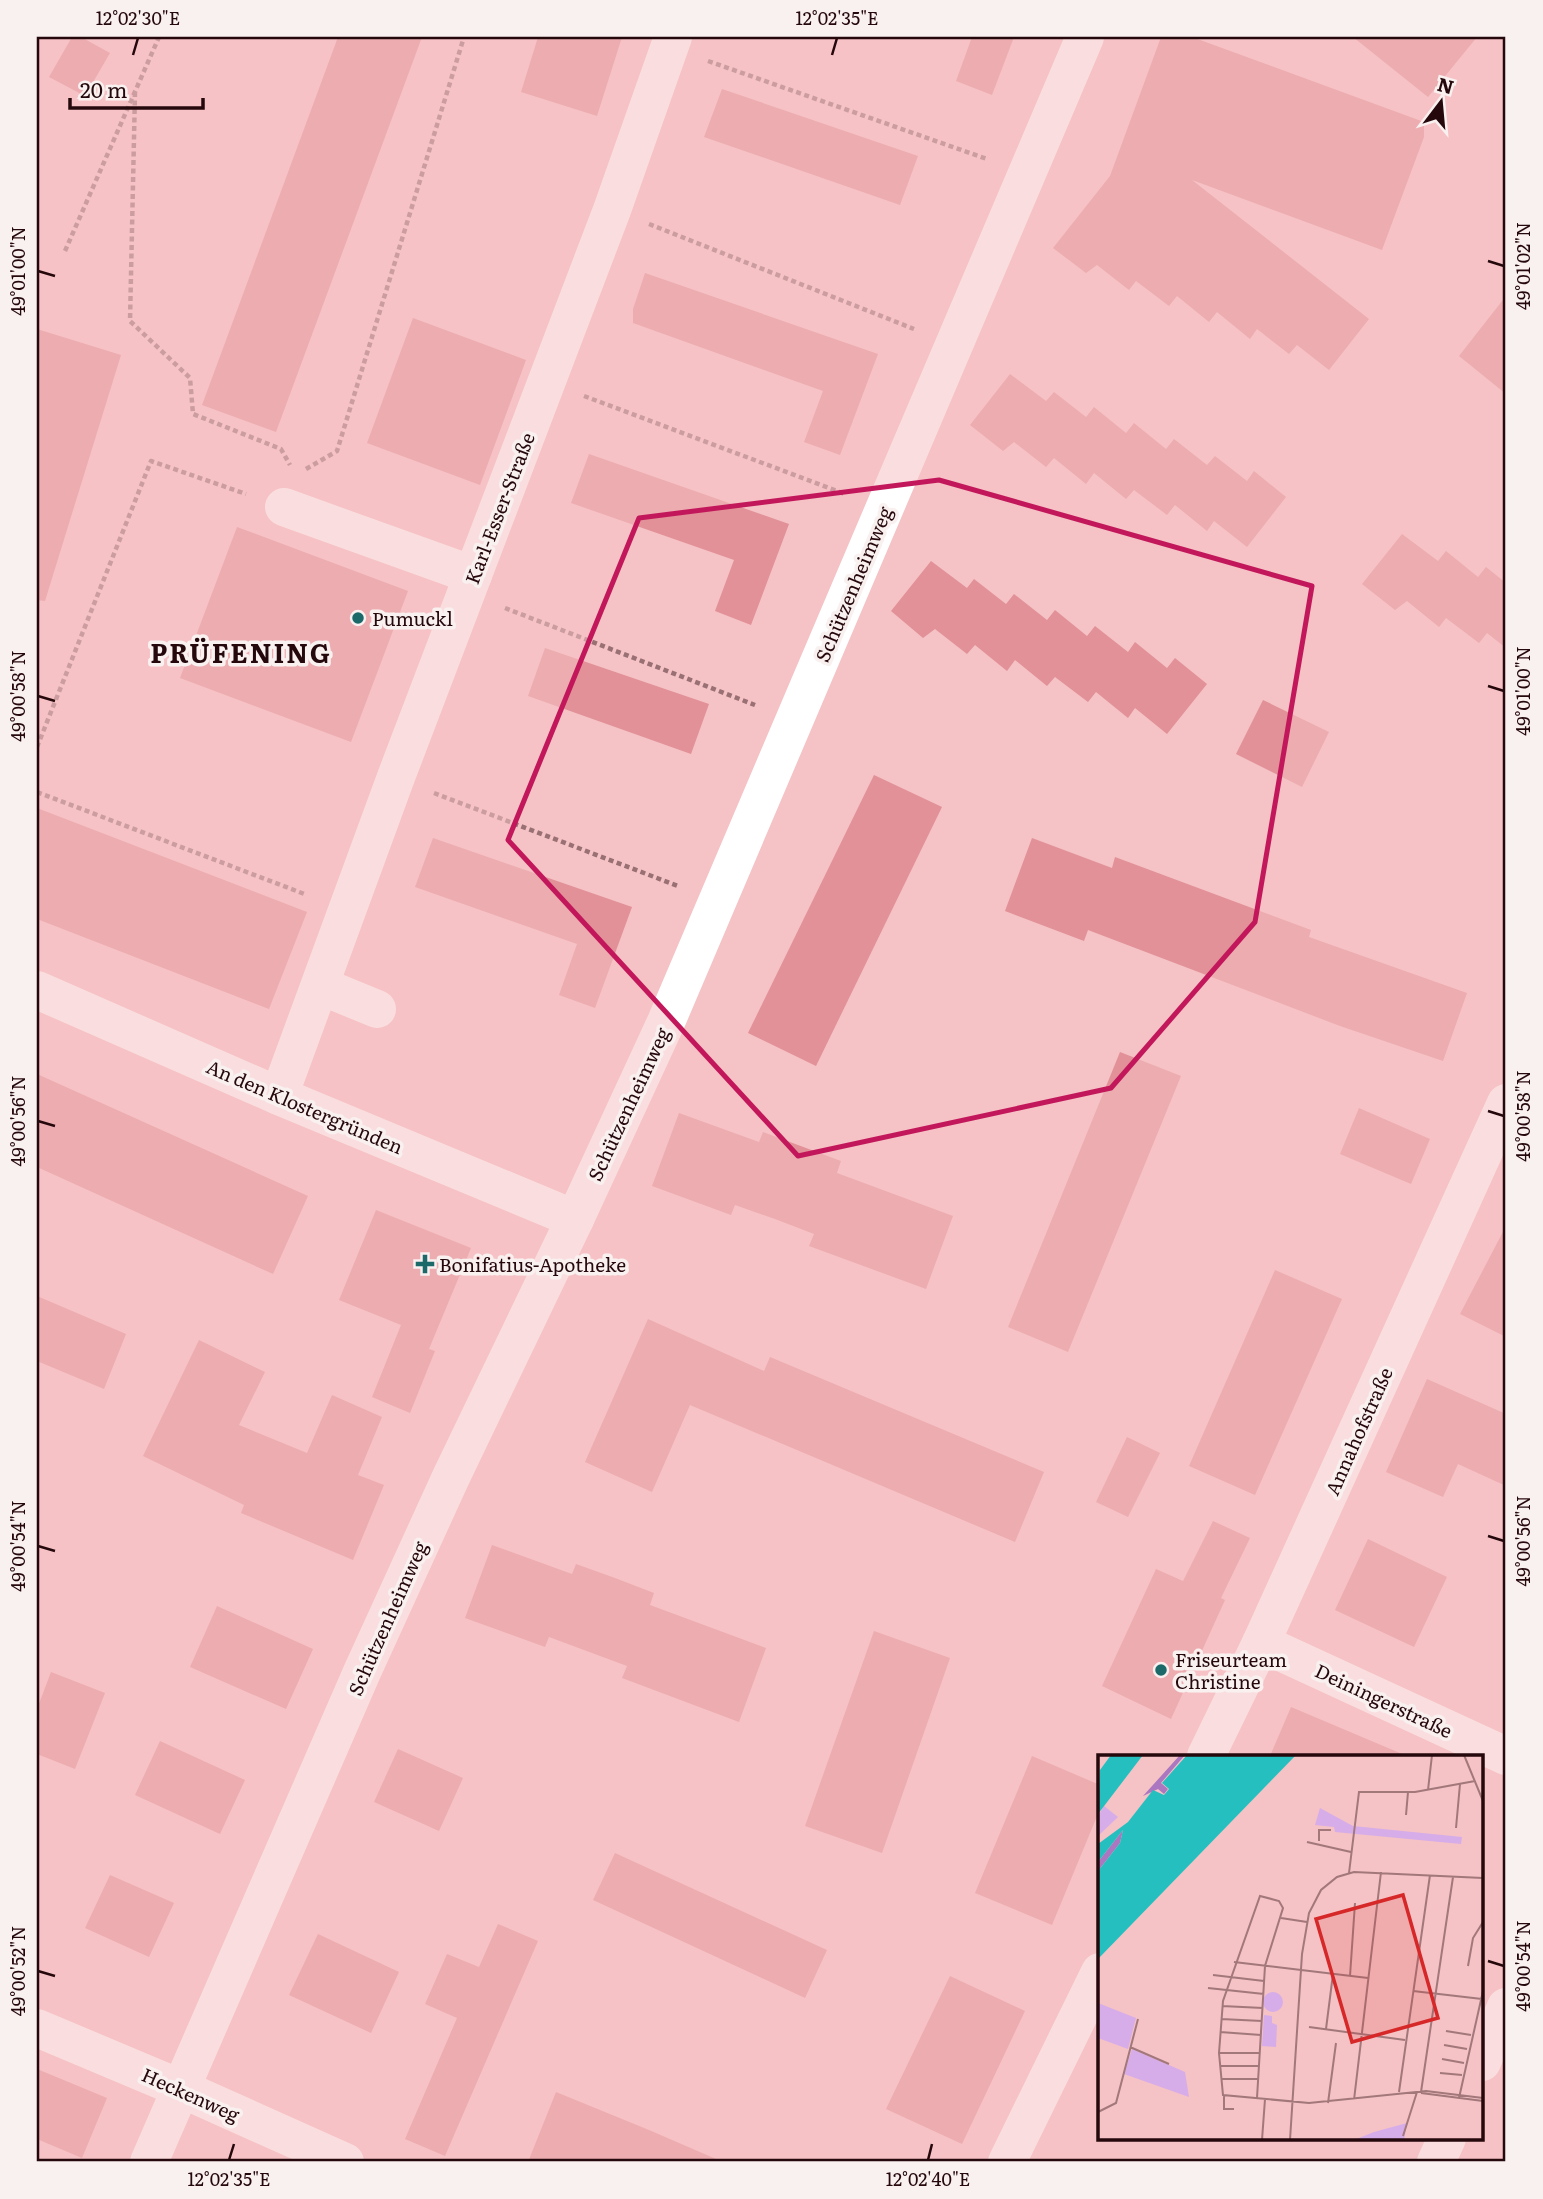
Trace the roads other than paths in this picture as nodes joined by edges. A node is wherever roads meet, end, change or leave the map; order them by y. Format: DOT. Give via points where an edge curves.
graph roads {
  1 [pos="1086,37"];
  2 [pos="671,42"];
  3 [pos="284,507"];
  4 [pos="473,575"];
  5 [pos="321,986"];
  6 [pos="37,990"];
  7 [pos="377,1009"];
  8 [pos="279,1096"];
  9 [pos="1506,1103"];
  10 [pos="575,1219"];
  11 [pos="1261,1643"];
  12 [pos="1206,1755"];
  13 [pos="1506,1756"];
  14 [pos="1098,1976"];
  15 [pos="1506,2007"];
  16 [pos="37,2028"];
  17 [pos="1484,2057"];
  18 [pos="182,2089"];
  19 [pos="1446,2140"];
  20 [pos="149,2162"];
  21 [pos="345,2162"];
  22 [pos="1007,2162"];
  23 [pos="1436,2162"];
  1 -- 10 [label="street, Schützenheimweg" via="666,1022"];
  2 -- 4 [label="street, Karl-Esser-Straße"];
  3 -- 4 [label="street"];
  4 -- 5 [label="street, Karl-Esser-Straße"];
  5 -- 7 [label="street"];
  5 -- 8 [label="street, Karl-Esser-Straße"];
  6 -- 8 [label="street, An den Klostergründen"];
  8 -- 10 [label="street, An den Klostergründen"];
  9 -- 11 [label="street, Annahofstraße"];
  10 -- 18 [label="street, Schützenheimweg" via="357,1685"];
  11 -- 12 [label="street, Annahofstraße"];
  11 -- 13 [label="street, Deiningerstraße"];
  14 -- 22 [label="street"];
  15 -- 17 [label="street"];
  16 -- 18 [label="street, Heckenweg"];
  18 -- 20 [label="street, Schützenheimweg"];
  18 -- 21 [label="street, Heckenweg"];
  19 -- 23 [label="street"];
}
